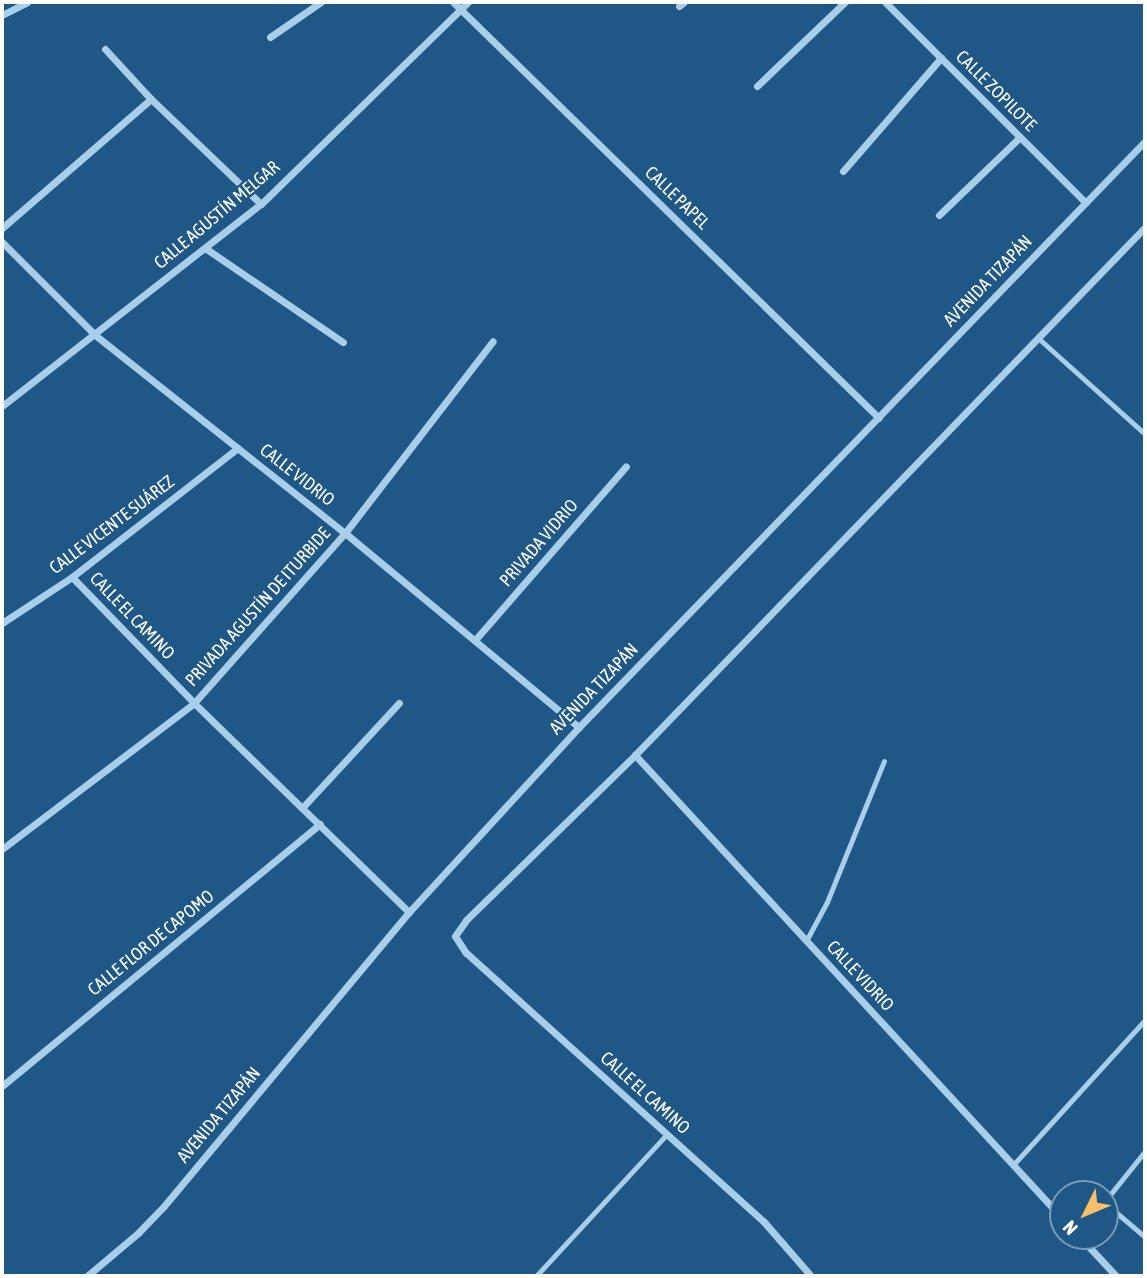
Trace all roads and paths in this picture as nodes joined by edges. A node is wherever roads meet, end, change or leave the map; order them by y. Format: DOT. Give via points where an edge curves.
graph roads {
  1 [pos="27,2"];
  2 [pos="321,2"];
  3 [pos="453,2"];
  4 [pos="468,2"];
  5 [pos="845,2"];
  6 [pos="886,2"];
  7 [pos="460,9"];
  8 [pos="2,15"];
  9 [pos="270,37"];
  10 [pos="105,49"];
  11 [pos="942,58"];
  12 [pos="757,86"];
  13 [pos="151,99"];
  14 [pos="1020,137"];
  15 [pos="1145,141"];
  16 [pos="843,171"];
  17 [pos="1085,202"];
  18 [pos="261,204"];
  19 [pos="939,215"];
  20 [pos="1145,227"];
  21 [pos="2,228"];
  22 [pos="2,242"];
  23 [pos="205,248"];
  24 [pos="95,335"];
  25 [pos="1038,338"];
  26 [pos="493,341"];
  27 [pos="343,342"];
  28 [pos="2,405"];
  29 [pos="879,418"];
  30 [pos="1145,433"];
  31 [pos="238,448"];
  32 [pos="626,466"];
  33 [pos="345,533"];
  34 [pos="72,577"];
  35 [pos="2,623"];
  36 [pos="475,640"];
  37 [pos="399,703"];
  38 [pos="194,704"];
  39 [pos="579,727"];
  40 [pos="635,755"];
  41 [pos="884,761"];
  42 [pos="302,808"];
  43 [pos="320,824"];
  44 [pos="2,849"];
  45 [pos="409,912"];
  46 [pos="806,941"];
  47 [pos="1145,1020"];
  48 [pos="2,1086"];
  49 [pos="667,1134"];
  50 [pos="1145,1151"];
  51 [pos="1013,1165"];
  52 [pos="1119,1184"];
  53 [pos="1049,1204"];
  54 [pos="1119,1214"];
  55 [pos="1145,1237"];
  56 [pos="1092,1250"];
  57 [pos="87,1276"];
  58 [pos="536,1276"];
  59 [pos="811,1276"];
  60 [pos="1116,1276"];
  1 -- 8 [label="street"];
  2 -- 9 [label="street"];
  3 -- 7 [label="street, CALLE PAPEL"];
  4 -- 7 [label="street, CALLE AGUSTÍN MELGAR"];
  5 -- 12 [label="street"];
  6 -- 11 [label="street, CALLE ZOPILOTE"];
  7 -- 18 [label="street, CALLE AGUSTÍN MELGAR"];
  7 -- 29 [label="street, CALLE PAPEL"];
  10 -- 13 [label="street"];
  11 -- 14 [label="street, CALLE ZOPILOTE"];
  11 -- 16 [label="street"];
  13 -- 18 [label="street"];
  13 -- 21 [label="street"];
  14 -- 17 [label="street, CALLE ZOPILOTE"];
  14 -- 19 [label="street"];
  15 -- 17 [label="street, AVENIDA TIZAPÁN"];
  17 -- 29 [label="street, AVENIDA TIZAPÁN"];
  18 -- 23 [label="street, CALLE AGUSTÍN MELGAR"];
  20 -- 25 [label="street"];
  22 -- 24 [label="street, CALLE VIDRIO"];
  23 -- 24 [label="street, CALLE AGUSTÍN MELGAR"];
  23 -- 27 [label="street"];
  24 -- 28 [label="street, CALLE AGUSTÍN MELGAR"];
  24 -- 31 [label="street, CALLE VIDRIO"];
  25 -- 30 [label="lane"];
  25 -- 40 [label="street"];
  26 -- 33 [label="street, PRIVADA AGUSTÍN DE ITURBIDE"];
  29 -- 39 [label="street, AVENIDA TIZAPÁN"];
  31 -- 33 [label="street, CALLE VIDRIO"];
  31 -- 34 [label="street, CALLE VICENTE SUÁREZ"];
  32 -- 36 [label="street, PRIVADA VIDRIO"];
  33 -- 36 [label="street, CALLE VIDRIO"];
  33 -- 38 [label="street, PRIVADA AGUSTÍN DE ITURBIDE"];
  34 -- 35 [label="street, CALLE VICENTE SUÁREZ"];
  34 -- 38 [label="street, CALLE EL CAMINO"];
  36 -- 39 [label="street, CALLE VIDRIO"];
  37 -- 42 [label="street"];
  38 -- 42 [label="street, CALLE EL CAMINO"];
  38 -- 44 [label="street, PRIVADA AGUSTÍN DE ITURBIDE"];
  39 -- 45 [label="street, AVENIDA TIZAPÁN"];
  40 -- 46 [label="street, CALLE VIDRIO"];
  40 -- 49 [label="street, CALLE EL CAMINO" via="455,936 466,953"];
  41 -- 46 [label="lane" via="827,902"];
  42 -- 43 [label="street, CALLE EL CAMINO"];
  43 -- 45 [label="street, CALLE EL CAMINO"];
  43 -- 48 [label="street, CALLE FLOR DE CAPOMO"];
  45 -- 57 [label="street, AVENIDA TIZAPÁN" via="164,1206"];
  46 -- 51 [label="street, CALLE VIDRIO"];
  47 -- 51 [label="lane"];
  49 -- 58 [label="lane"];
  49 -- 59 [label="street, CALLE EL CAMINO" via="764,1222"];
  50 -- 52 [label="lane"];
  51 -- 53 [label="street, CALLE VIDRIO"];
  54 -- 55 [label="lane"];
  56 -- 60 [label="street"];
}
